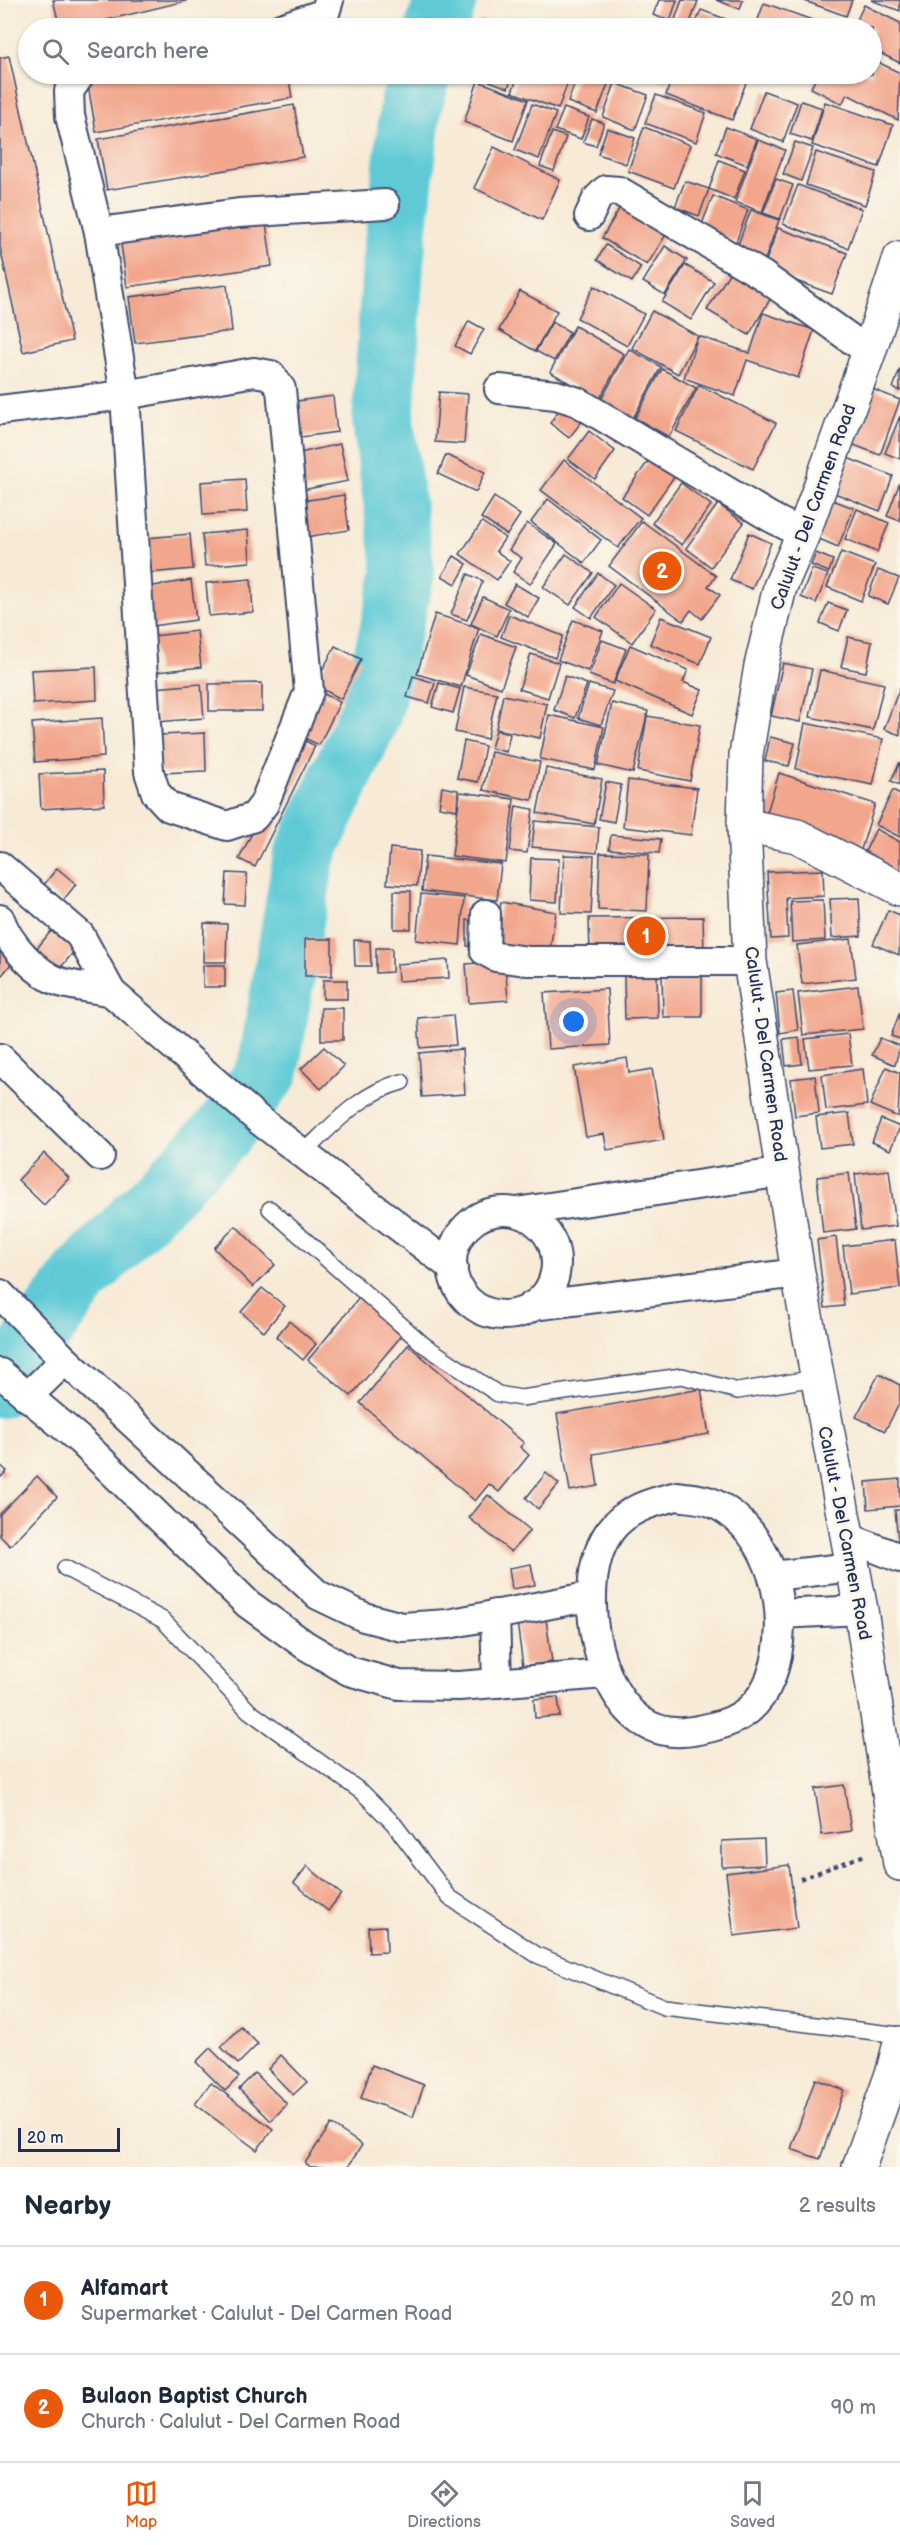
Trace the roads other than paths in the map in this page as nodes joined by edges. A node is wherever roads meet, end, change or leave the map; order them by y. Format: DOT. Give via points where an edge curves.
graph roads {
  1 [pos="329,0"];
  2 [pos="310,18"];
  3 [pos="74,84"];
  4 [pos="385,204"];
  5 [pos="589,216"];
  6 [pos="99,232"];
  7 [pos="900,258"];
  8 [pos="869,352"];
  9 [pos="499,389"];
  10 [pos="125,395"];
  11 [pos="0,410"];
  12 [pos="803,534"];
  13 [pos="744,825"];
  14 [pos="0,866"];
  15 [pos="900,889"];
  16 [pos="486,914"];
  17 [pos="0,919"];
  18 [pos="750,961"];
  19 [pos="111,992"];
  20 [pos="0,1058"];
  21 [pos="402,1082"];
  22 [pos="302,1154"];
  23 [pos="100,1156"];
  24 [pos="784,1172"];
  25 [pos="270,1209"];
  26 [pos="516,1212"];
  27 [pos="453,1268"];
  28 [pos="798,1273"];
  29 [pos="532,1306"];
  30 [pos="7,1307"];
  31 [pos="58,1353"];
  32 [pos="815,1378"];
  33 [pos="14,1385"];
  34 [pos="850,1552"];
  35 [pos="900,1558"];
  36 [pos="65,1568"];
  37 [pos="773,1575"];
  38 [pos="592,1596"];
  39 [pos="861,1610"];
  40 [pos="495,1614"];
  41 [pos="780,1614"];
  42 [pos="605,1674"];
  43 [pos="497,1683"];
  44 [pos="898,1854"];
  45 [pos="900,2035"];
  46 [pos="900,2043"];
  47 [pos="860,2167"];
  1 -- 2 [label="street" via="325,13"];
  3 -- 6 [label="street" via="69,91 70,116"];
  4 -- 6 [label="street" via="239,213"];
  5 -- 8 [label="street" via="597,198 606,190 619,190 762,275"];
  6 -- 10 [label="street"];
  7 -- 8 [label="main road, Calulut - Del Carmen Road"];
  8 -- 12 [label="main road, Calulut - Del Carmen Road"];
  9 -- 12 [label="street" via="556,395 578,402"];
  10 -- 10 [label="street" via="148,772 156,793 169,807 227,826 254,817 264,804 309,691 281,389 271,375 254,372"];
  10 -- 11 [label="street"];
  12 -- 13 [label="main road, Calulut - Del Carmen Road" via="780,586 761,666 746,755"];
  13 -- 15 [label="main road" via="797,836"];
  13 -- 18 [label="main road, Calulut - Del Carmen Road"];
  14 -- 19 [label="street" via="80,935"];
  16 -- 18 [label="street" via="485,951 496,957 528,961"];
  17 -- 19 [label="street" via="5,935 43,972 59,982"];
  18 -- 24 [label="main road, Calulut - Del Carmen Road"];
  19 -- 22 [label="street"];
  20 -- 23 [label="street"];
  21 -- 22 [label="lane" via="364,1097"];
  22 -- 27 [label="street"];
  24 -- 26 [label="street"];
  24 -- 28 [label="main road, Calulut - Del Carmen Road"];
  25 -- 32 [label="lane" via="424,1345 498,1394 521,1398 682,1376 738,1391"];
  26 -- 27 [label="street" via="499,1210 470,1224 459,1237"];
  26 -- 29 [label="street" via="545,1230 556,1262 546,1294"];
  27 -- 29 [label="street" via="468,1300 482,1310 517,1313"];
  28 -- 29 [label="street"];
  28 -- 32 [label="main road, Calulut - Del Carmen Road"];
  30 -- 31 [label="street"];
  31 -- 33 [label="street"];
  31 -- 40 [label="street" via="318,1595 364,1617 402,1627 448,1624"];
  32 -- 34 [label="main road, Calulut - Del Carmen Road"];
  33 -- 43 [label="street" via="81,1441 248,1604 305,1645 349,1671 399,1685"];
  34 -- 35 [label="street"];
  34 -- 37 [label="street"];
  34 -- 39 [label="main road, Calulut - Del Carmen Road"];
  36 -- 45 [label="lane" via="163,1620 249,1710 363,1793 394,1824 448,1897 537,1955 664,2007"];
  37 -- 38 [label="street" via="749,1528 712,1502 677,1496 637,1508 619,1520 609,1532 597,1562"];
  37 -- 41 [label="street"];
  38 -- 40 [label="street"];
  38 -- 42 [label="street"];
  39 -- 41 [label="street"];
  39 -- 44 [label="main road, Calulut - Del Carmen Road"];
  40 -- 43 [label="street"];
  41 -- 42 [label="street" via="775,1664 764,1694 749,1712 720,1725 686,1734 651,1726 622,1705"];
  42 -- 43 [label="street"];
  46 -- 47 [label="main road"];
}
